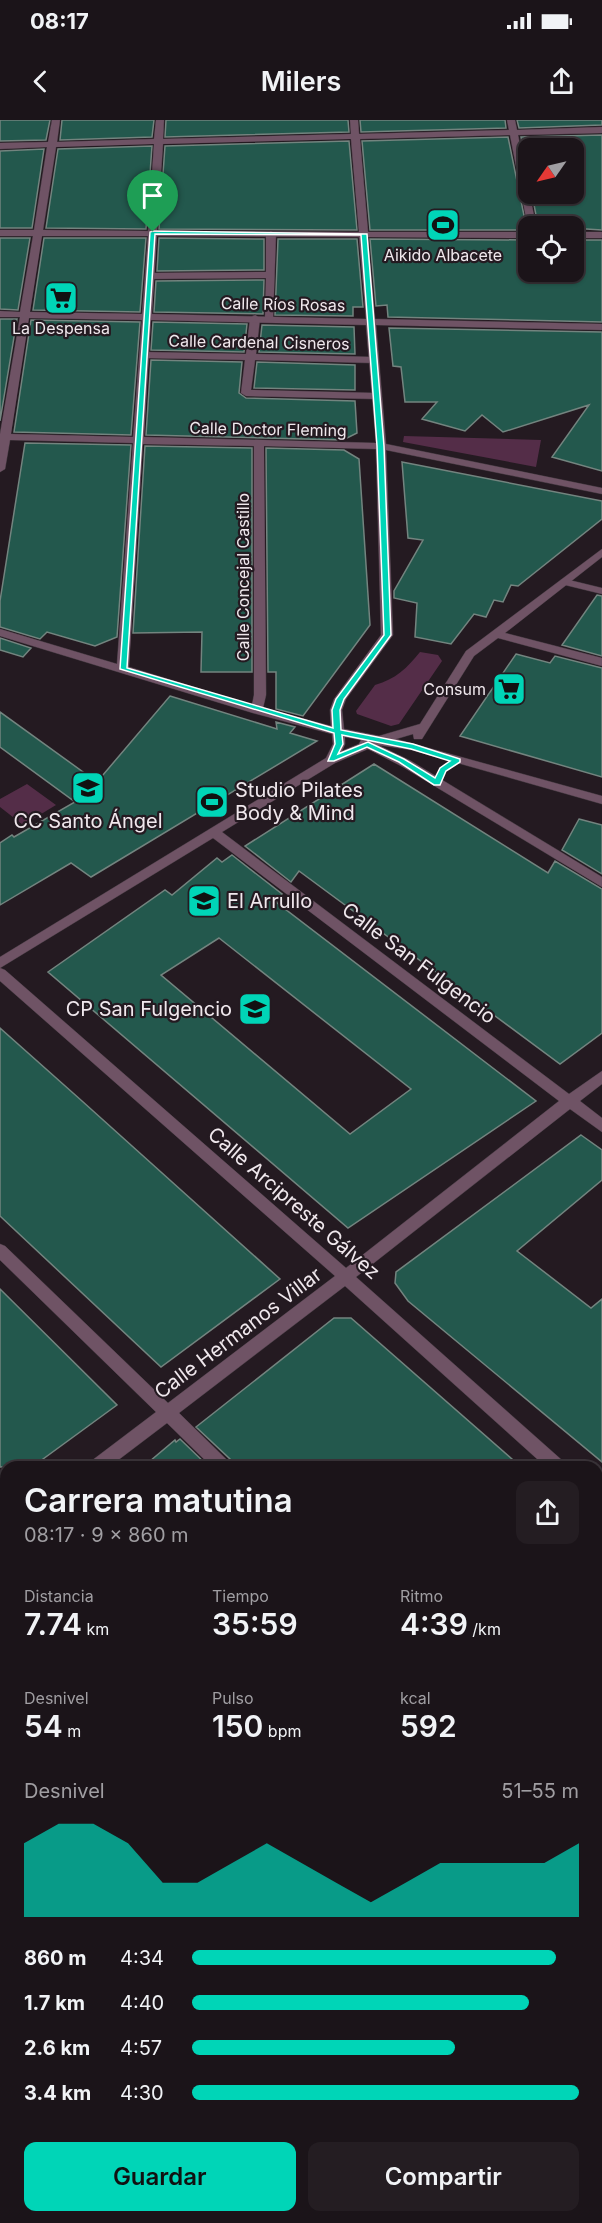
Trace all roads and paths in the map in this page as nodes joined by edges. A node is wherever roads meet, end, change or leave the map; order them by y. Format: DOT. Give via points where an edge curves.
graph roads {
  1 [pos="56,120"];
  2 [pos="160,120"];
  3 [pos="354,120"];
  4 [pos="511,120"];
  5 [pos="602,130"];
  6 [pos="513,132"];
  7 [pos="355,137"];
  8 [pos="159,141"];
  9 [pos="54,144"];
  10 [pos="0,146"];
  11 [pos="529,216"];
  12 [pos="153,232"];
  13 [pos="0,233"];
  14 [pos="39,233"];
  15 [pos="271,234"];
  16 [pos="364,234"];
  17 [pos="518,235"];
  18 [pos="584,235"];
  19 [pos="602,235"];
  20 [pos="270,274"];
  21 [pos="150,276"];
  22 [pos="0,314"];
  23 [pos="25,315"];
  24 [pos="147,316"];
  25 [pos="255,318"];
  26 [pos="270,318"];
  27 [pos="371,321"];
  28 [pos="602,327"];
  29 [pos="145,355"];
  30 [pos="249,357"];
  31 [pos="373,360"];
  32 [pos="376,396"];
  33 [pos="3,437"];
  34 [pos="139,441"];
  35 [pos="259,443"];
  36 [pos="381,446"];
  37 [pos="0,469"];
  38 [pos="602,491"];
  39 [pos="602,552"];
  40 [pos="565,582"];
  41 [pos="602,591"];
  42 [pos="0,632"];
  43 [pos="495,634"];
  44 [pos="602,662"];
  45 [pos="123,669"];
  46 [pos="257,710"];
  47 [pos="422,727"];
  48 [pos="338,732"];
  49 [pos="373,742"];
  50 [pos="413,746"];
  51 [pos="331,760"];
  52 [pos="457,761"];
  53 [pos="437,783"];
  54 [pos="602,800"];
  55 [pos="212,831"];
  56 [pos="602,883"];
  57 [pos="0,963"];
  58 [pos="0,973"];
  59 [pos="602,1076"];
  60 [pos="569,1101"];
  61 [pos="602,1126"];
  62 [pos="0,1250"];
  63 [pos="346,1277"];
  64 [pos="167,1413"];
  65 [pos="104,1461"];
  66 [pos="217,1461"];
  67 [pos="551,1461"];
  1 -- 9 [label="street"];
  2 -- 8 [label="street"];
  3 -- 7 [label="street"];
  4 -- 6 [label="street"];
  5 -- 6 [label="street"];
  6 -- 7 [label="street"];
  6 -- 11 [label="street"];
  7 -- 8 [label="street"];
  7 -- 16 [label="street"];
  8 -- 9 [label="street"];
  8 -- 12 [label="street"];
  9 -- 10 [label="street"];
  9 -- 14 [label="street"];
  12 -- 14 [label="street"];
  12 -- 15 [label="street"];
  12 -- 21 [label="street"];
  13 -- 14 [label="street"];
  14 -- 23 [label="street"];
  15 -- 16 [label="street"];
  15 -- 20 [label="street"];
  16 -- 17 [label="street"];
  16 -- 27 [label="street"];
  18 -- 19 [label="street"];
  20 -- 21 [label="street"];
  20 -- 26 [label="street"];
  21 -- 24 [label="street"];
  22 -- 23 [label="street, Calle Ríos Rosas"];
  23 -- 24 [label="street, Calle Ríos Rosas"];
  23 -- 33 [label="street"];
  24 -- 25 [label="street, Calle Ríos Rosas"];
  24 -- 29 [label="street"];
  25 -- 26 [label="street, Calle Ríos Rosas"];
  25 -- 30 [label="street"];
  26 -- 27 [label="street, Calle Ríos Rosas"];
  27 -- 28 [label="street, Calle Ríos Rosas"];
  27 -- 31 [label="street"];
  29 -- 30 [label="street, Calle Cardenal Cisneros"];
  29 -- 34 [label="street"];
  30 -- 31 [label="street, Calle Cardenal Cisneros"];
  30 -- 32 [label="street" via="246,393"];
  31 -- 32 [label="street"];
  32 -- 36 [label="street"];
  33 -- 34 [label="street, Calle Doctor Fleming"];
  33 -- 37 [label="street"];
  34 -- 35 [label="street, Calle Doctor Fleming"];
  34 -- 45 [label="street"];
  35 -- 36 [label="street, Calle Doctor Fleming"];
  35 -- 46 [label="street, Calle Concejal Castillo"];
  36 -- 38 [label="street, Calle Doctor Fleming"];
  36 -- 48 [label="street" via="387,635 340,699 336,710"];
  39 -- 40 [label="street"];
  40 -- 41 [label="street"];
  40 -- 43 [label="street"];
  42 -- 45 [label="street"];
  43 -- 44 [label="street"];
  43 -- 47 [label="street" via="470,654"];
  45 -- 46 [label="street"];
  46 -- 48 [label="street"];
  47 -- 49 [label="street"];
  47 -- 50 [label="street"];
  48 -- 49 [label="street"];
  48 -- 51 [label="street" via="339,744"];
  49 -- 50 [label="street"];
  49 -- 51 [label="street"];
  49 -- 53 [label="street"];
  50 -- 52 [label="street"];
  51 -- 55 [label="street"];
  52 -- 53 [label="street" via="442,769"];
  52 -- 54 [label="street"];
  53 -- 56 [label="street"];
  55 -- 57 [label="street"];
  55 -- 60 [label="street, Calle San Fulgencio"];
  58 -- 63 [label="street, Calle Arcipreste Gálvez"];
  59 -- 60 [label="street, Calle Hermanos Villar"];
  60 -- 61 [label="street, Calle San Fulgencio"];
  60 -- 63 [label="street, Calle Hermanos Villar"];
  62 -- 64 [label="street"];
  63 -- 64 [label="street, Calle Hermanos Villar"];
  63 -- 67 [label="street, Calle Arcipreste Gálvez"];
  64 -- 65 [label="street, Calle Hermanos Villar"];
  64 -- 66 [label="street"];
}
